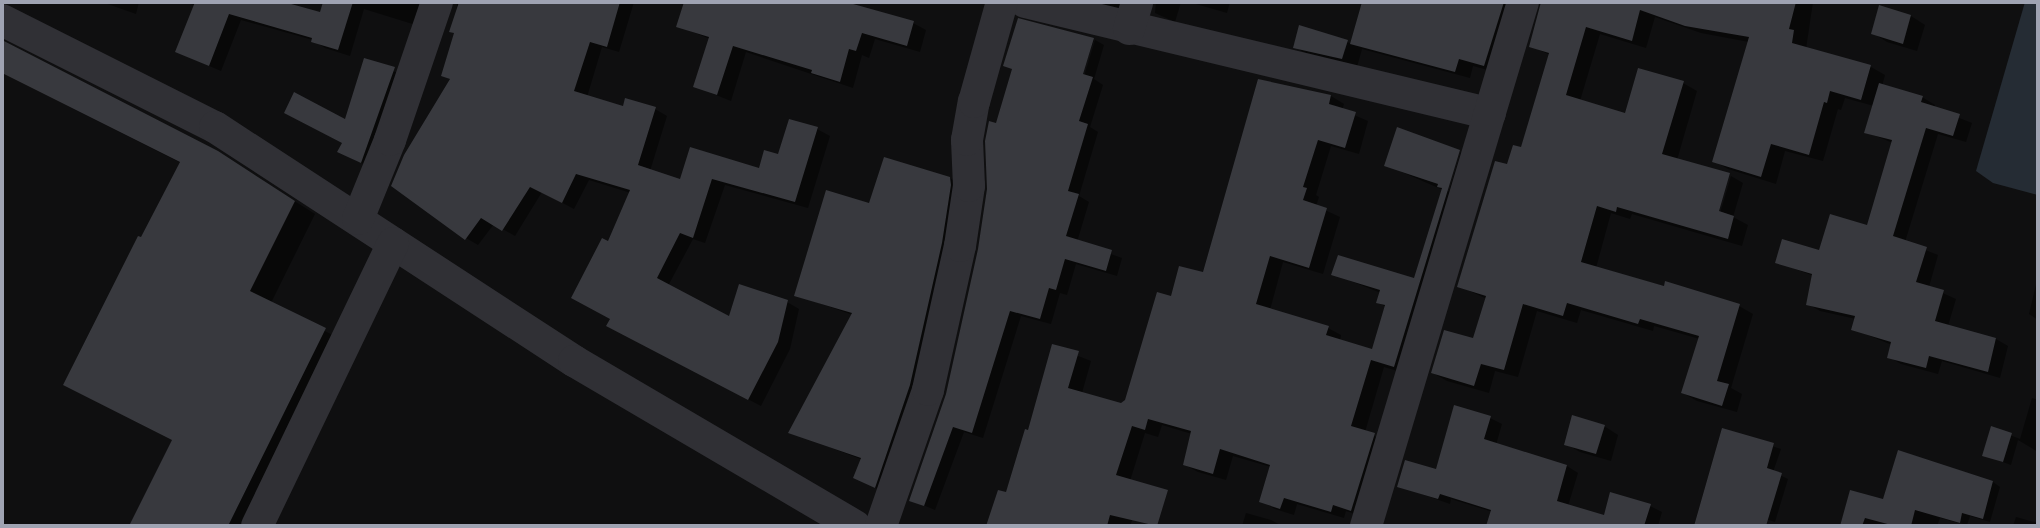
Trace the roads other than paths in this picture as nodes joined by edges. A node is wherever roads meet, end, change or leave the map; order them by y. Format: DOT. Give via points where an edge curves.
graph roads {
  1 [pos="437,2"];
  2 [pos="1002,2"];
  3 [pos="1025,2"];
  4 [pos="1524,2"];
  5 [pos="1133,15"];
  6 [pos="2,20"];
  7 [pos="1490,114"];
  8 [pos="358,219"];
  9 [pos="393,243"];
  10 [pos="257,526"];
  11 [pos="855,526"];
  12 [pos="881,526"];
  13 [pos="1366,526"];
  1 -- 8 [label="street"];
  2 -- 12 [label="street" via="974,102 960,246 928,390"];
  3 -- 5 [label="street"];
  4 -- 7 [label="street"];
  5 -- 7 [label="street"];
  6 -- 8 [label="street" via="215,127"];
  7 -- 13 [label="street"];
  8 -- 9 [label="street"];
  9 -- 10 [label="street"];
  9 -- 11 [label="street" via="574,361"];
}
